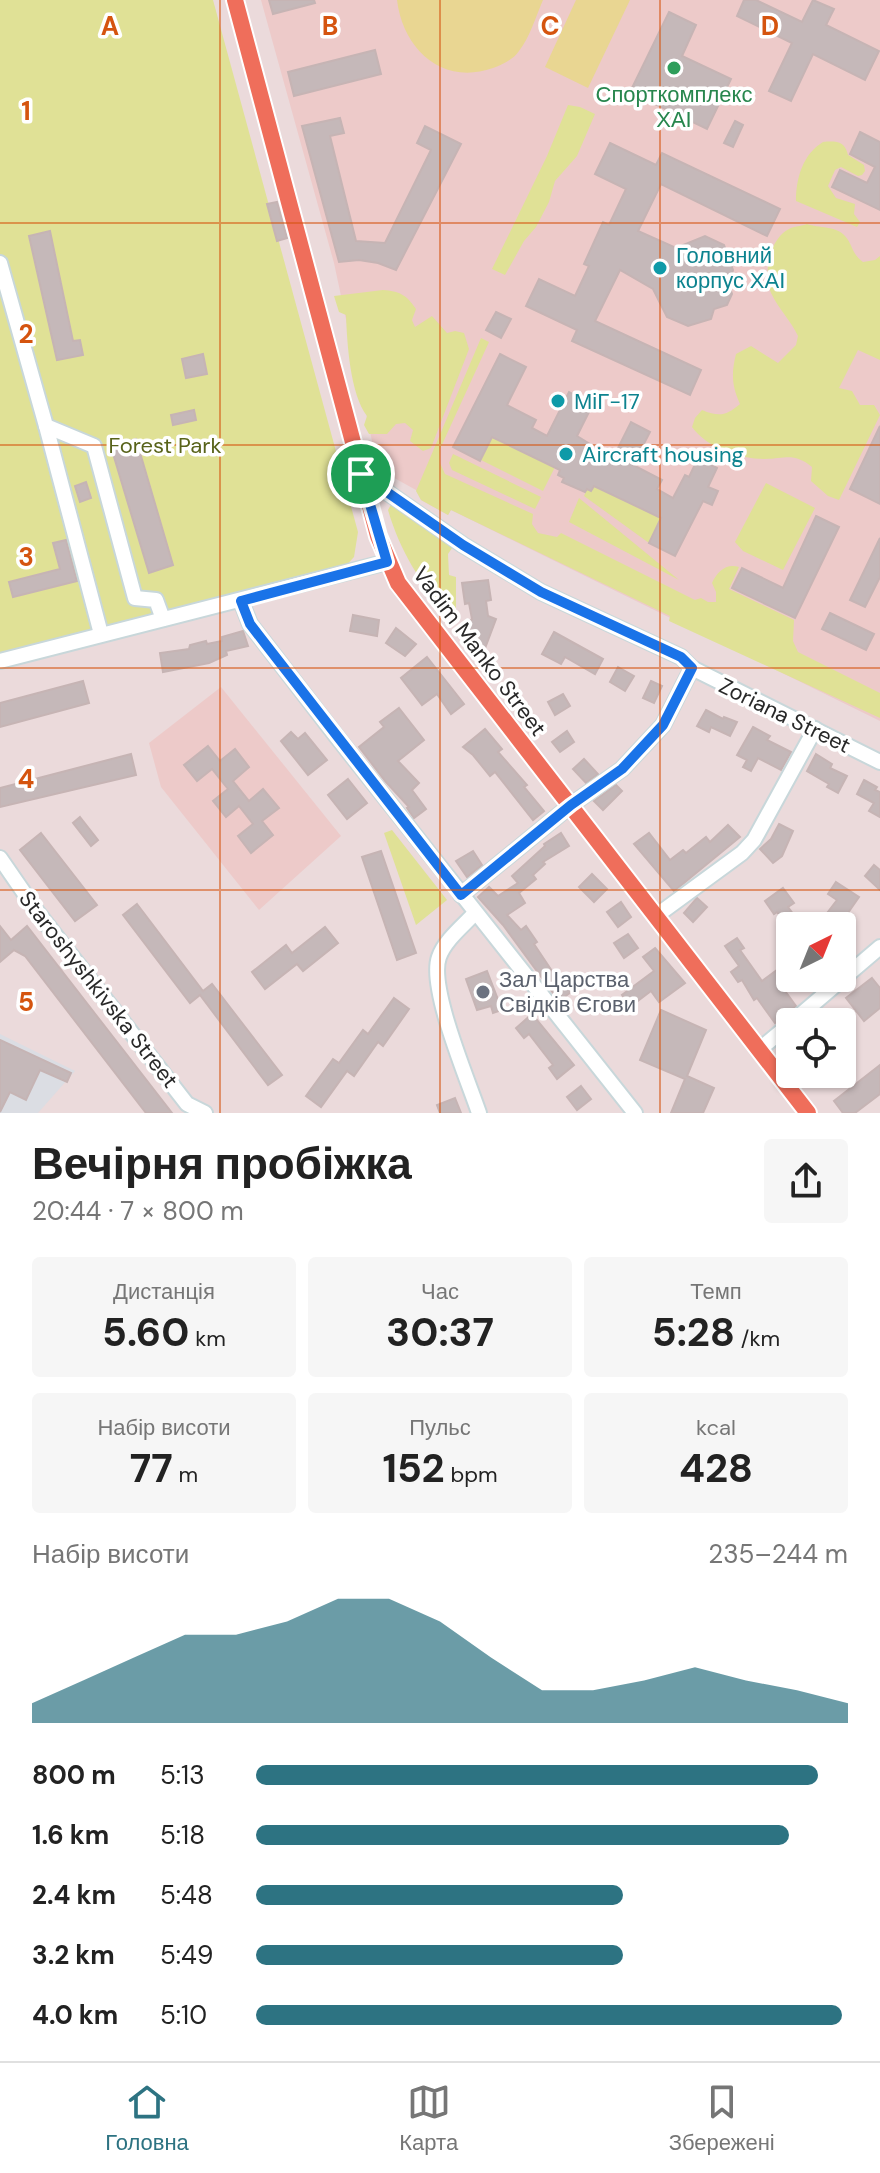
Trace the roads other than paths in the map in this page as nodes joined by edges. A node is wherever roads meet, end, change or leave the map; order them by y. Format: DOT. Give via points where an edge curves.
graph roads {
  1 [pos="235,0"];
  2 [pos="0,263"];
  3 [pos="46,426"];
  4 [pos="361,474"];
  5 [pos="387,562"];
  6 [pos="241,601"];
  7 [pos="163,619"];
  8 [pos="101,634"];
  9 [pos="0,661"];
  10 [pos="692,668"];
  11 [pos="815,729"];
  12 [pos="880,762"];
  13 [pos="571,805"];
  14 [pos="0,858"];
  15 [pos="461,895"];
  16 [pos="475,913"];
  17 [pos="656,916"];
  18 [pos="880,947"];
  19 [pos="809,1008"];
  20 [pos="776,1036"];
  21 [pos="759,1050"];
  22 [pos="801,1111"];
  23 [pos="205,1113"];
  24 [pos="479,1113"];
  25 [pos="635,1113"];
  1 -- 4 [label="main road, Vadim Manko Street"];
  2 -- 3 [label="street"];
  3 -- 7 [label="street" via="94,446 135,598 156,600"];
  3 -- 8 [label="street"];
  4 -- 5 [label="main road, Vadim Manko Street"];
  4 -- 10 [label="street, Zoriana Street" via="541,592 681,657"];
  5 -- 6 [label="street"];
  5 -- 13 [label="main road, Vadim Manko Street"];
  6 -- 7 [label="street"];
  6 -- 15 [label="street" via="250,624"];
  7 -- 8 [label="street"];
  8 -- 9 [label="street"];
  10 -- 11 [label="street, Zoriana Street"];
  10 -- 13 [label="street" via="663,725 646,745"];
  11 -- 12 [label="street, Zoriana Street"];
  11 -- 17 [label="street" via="754,840"];
  13 -- 15 [label="street"];
  13 -- 17 [label="main road, Vadim Manko Street"];
  14 -- 23 [label="street, Staroshyshkivska Street" via="187,1104"];
  15 -- 16 [label="street"];
  16 -- 24 [label="street" via="439,958 438,987"];
  16 -- 25 [label="street"];
  17 -- 21 [label="main road, Vadim Manko Street"];
  18 -- 19 [label="street"];
  20 -- 21 [label="street"];
  21 -- 22 [label="main road, Vadim Manko Street"];
}
